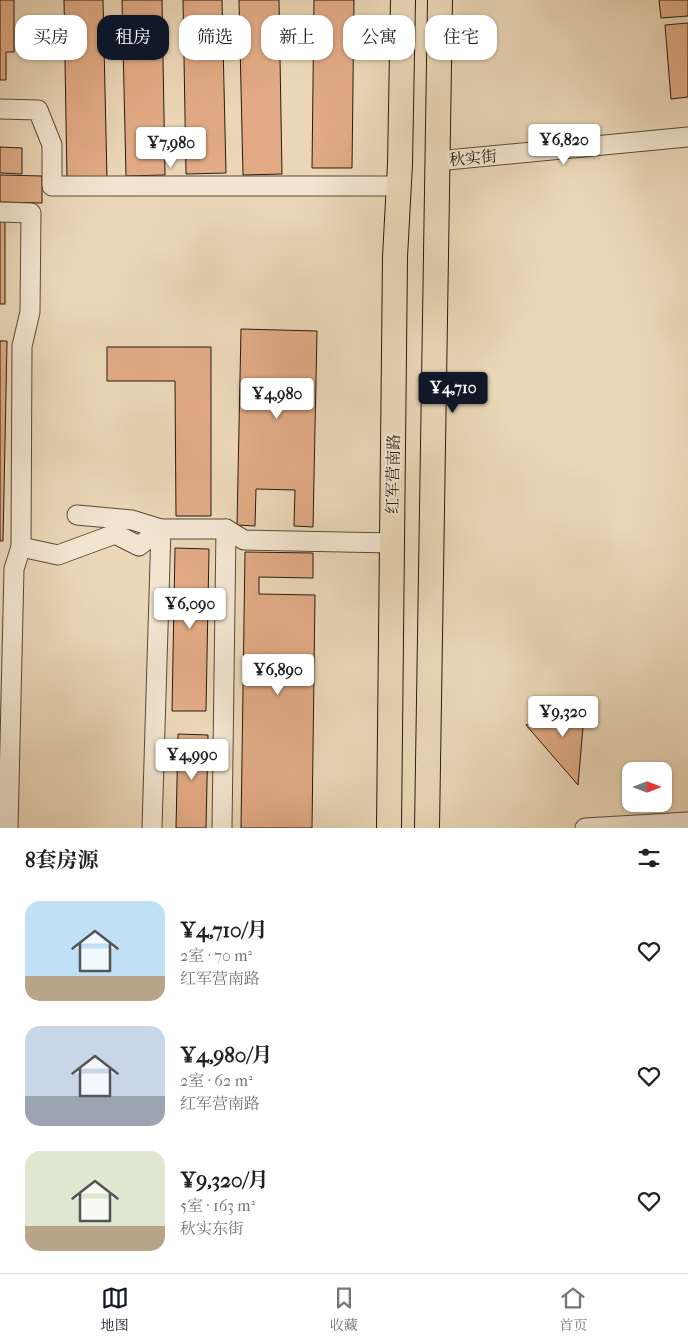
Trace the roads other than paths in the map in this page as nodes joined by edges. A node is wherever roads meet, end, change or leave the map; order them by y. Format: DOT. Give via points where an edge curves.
graph roads {
  1 [pos="402,0"];
  2 [pos="440,0"];
  3 [pos="401,84"];
  4 [pos="438,84"];
  5 [pos="0,109"];
  6 [pos="688,137"];
  7 [pos="438,161"];
  8 [pos="399,186"];
  9 [pos="0,212"];
  10 [pos="77,514"];
  11 [pos="161,529"];
  12 [pos="226,529"];
  13 [pos="392,542"];
  14 [pos="21,546"];
  15 [pos="688,822"];
  16 [pos="8,828"];
  17 [pos="152,828"];
  18 [pos="222,828"];
  19 [pos="389,828"];
  20 [pos="428,828"];
  21 [pos="585,828"];
  1 -- 3 [label="main road, 红军营南路"];
  2 -- 4 [label="main road"];
  3 -- 4 [label="main road" via="425,90"];
  3 -- 8 [label="main road, 红军营南路"];
  4 -- 7 [label="main road"];
  5 -- 8 [label="street" via="38,110 52,145 52,186"];
  6 -- 7 [label="street, 秋实街"];
  7 -- 20 [label="main road"];
  8 -- 13 [label="main road, 红军营南路" via="395,257"];
  9 -- 14 [label="street" via="31,212 30,312 22,346"];
  10 -- 11 [label="street" via="132,520"];
  11 -- 12 [label="street"];
  11 -- 14 [label="street" via="139,546 115,534 58,555"];
  11 -- 17 [label="street"];
  12 -- 13 [label="street" via="244,540"];
  12 -- 18 [label="street"];
  13 -- 19 [label="main road, 红军营南路"];
  14 -- 16 [label="street" via="14,569"];
  15 -- 21 [label="street"];
}
